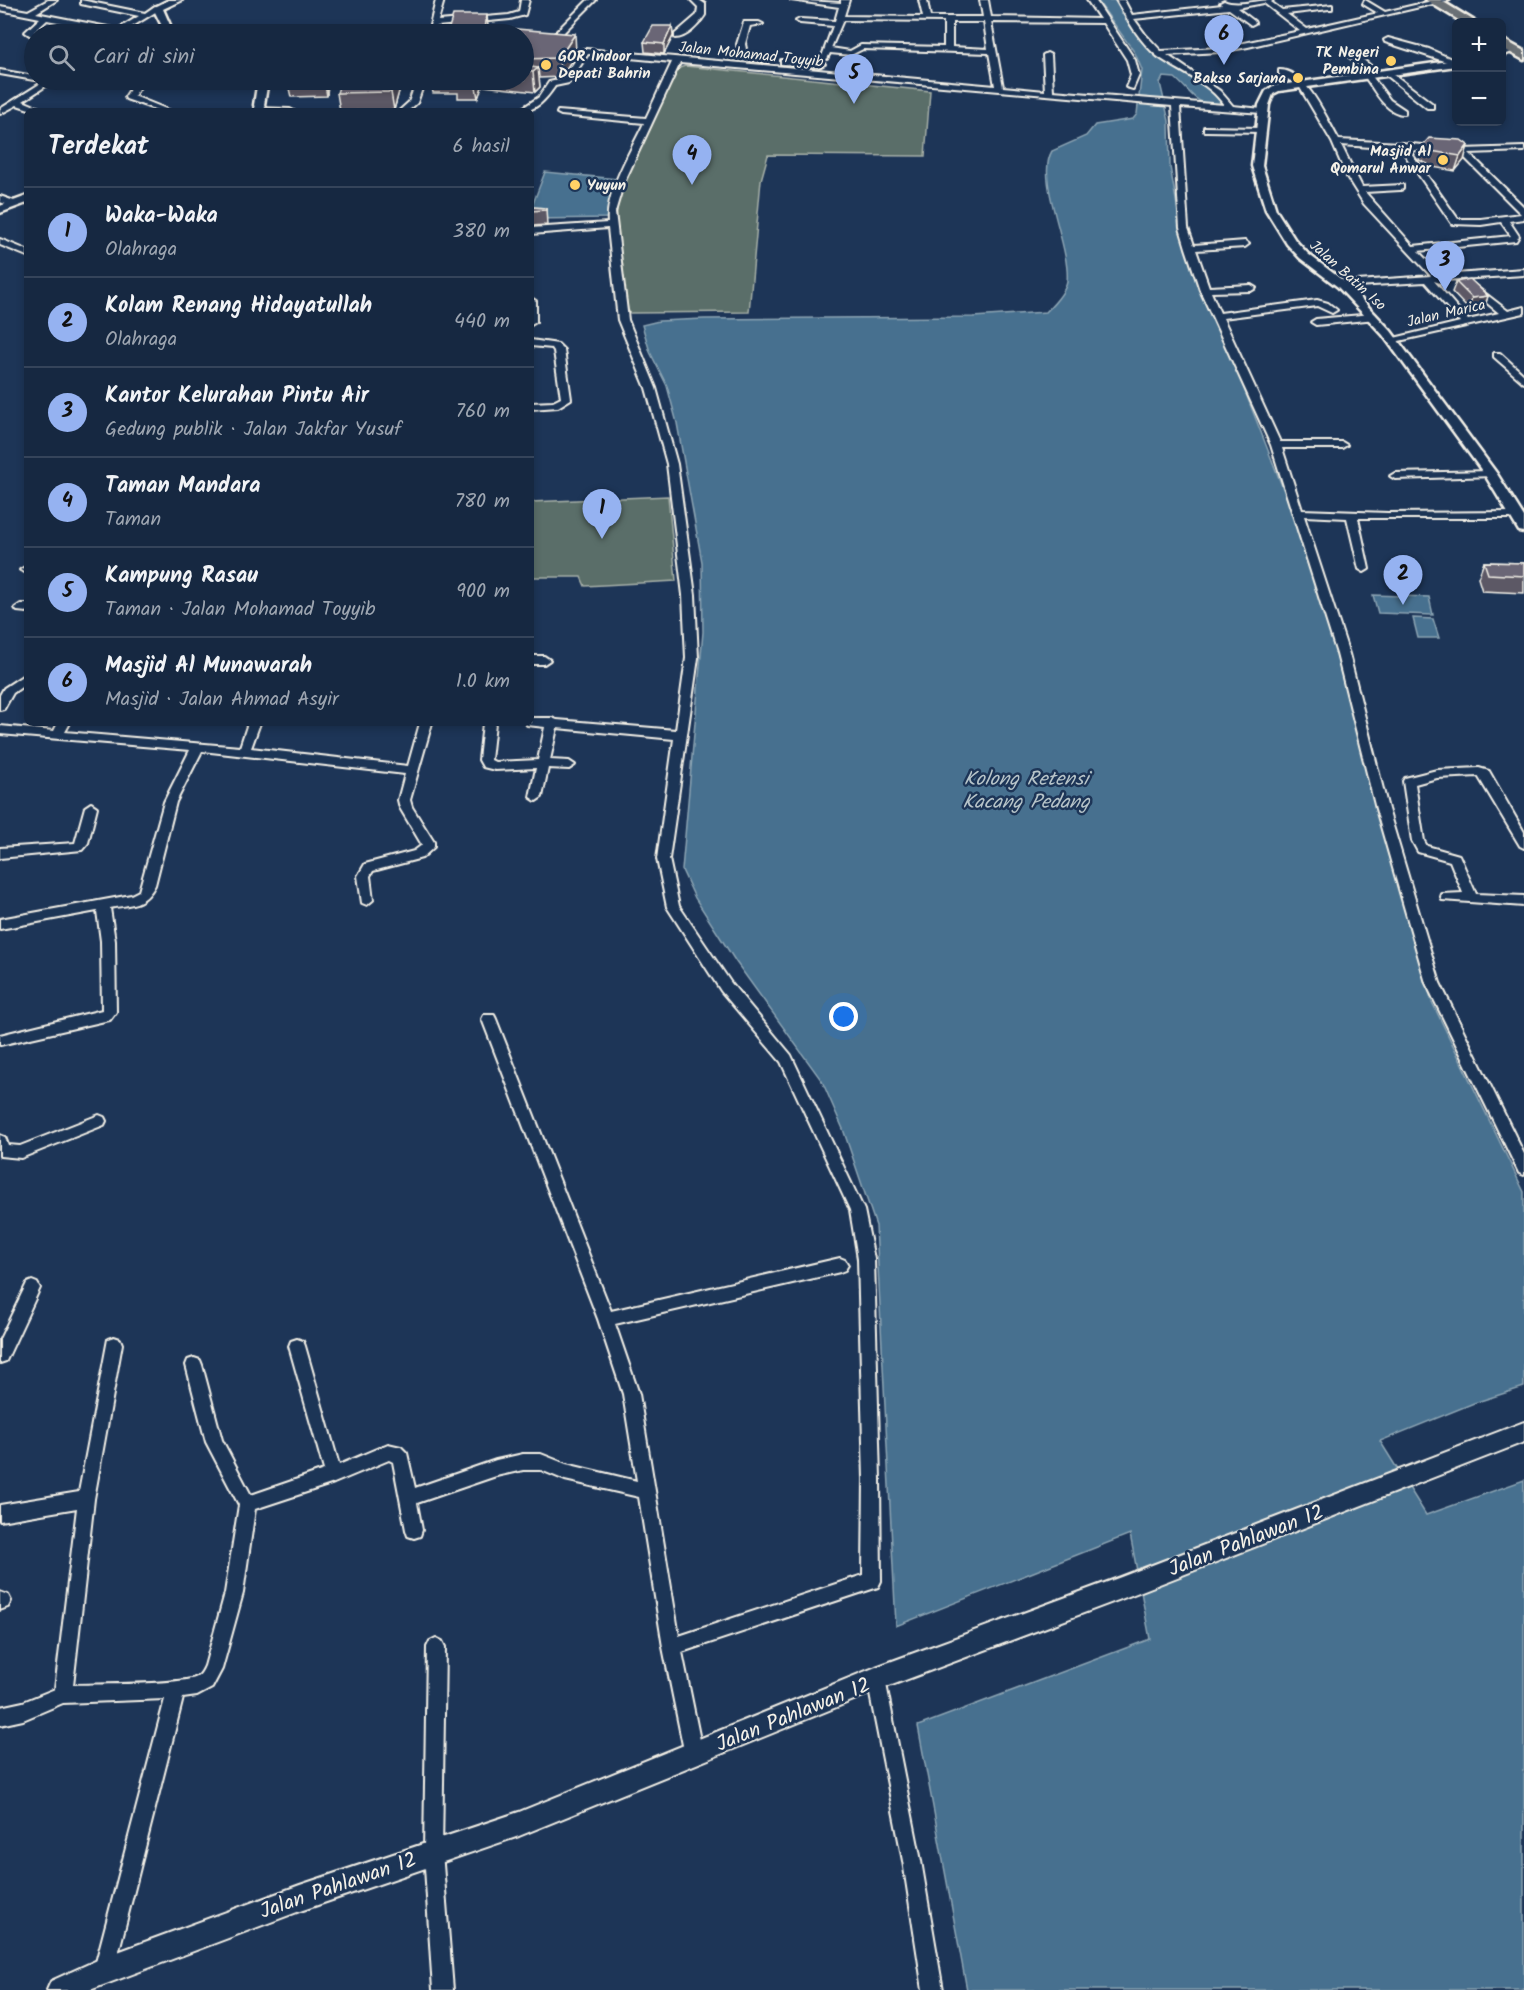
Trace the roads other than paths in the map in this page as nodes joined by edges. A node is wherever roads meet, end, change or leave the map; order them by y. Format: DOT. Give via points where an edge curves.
graph roads {
  1 [pos="9,0"];
  2 [pos="53,0"];
  3 [pos="122,0"];
  4 [pos="177,0"];
  5 [pos="440,0"];
  6 [pos="525,0"];
  7 [pos="592,0"];
  8 [pos="695,0"];
  9 [pos="795,0"];
  10 [pos="923,0"];
  11 [pos="984,0"];
  12 [pos="1091,0"];
  13 [pos="1120,0"];
  14 [pos="1220,0"];
  15 [pos="1268,0"];
  16 [pos="1438,0"];
  17 [pos="84,2"];
  18 [pos="844,2"];
  19 [pos="1366,2"];
  20 [pos="0,6"];
  21 [pos="1230,7"];
  22 [pos="1329,7"];
  23 [pos="110,8"];
  24 [pos="158,8"];
  25 [pos="794,9"];
  26 [pos="1281,12"];
  27 [pos="29,14"];
  28 [pos="1384,14"];
  29 [pos="144,15"];
  30 [pos="1130,16"];
  31 [pos="45,18"];
  32 [pos="1464,18"];
  33 [pos="927,20"];
  34 [pos="800,21"];
  35 [pos="839,21"];
  36 [pos="948,21"];
  37 [pos="988,21"];
  38 [pos="1060,21"];
  39 [pos="1104,21"];
  40 [pos="1251,23"];
  41 [pos="38,24"];
  42 [pos="74,24"];
  43 [pos="131,24"];
  44 [pos="165,24"];
  45 [pos="435,24"];
  46 [pos="759,24"];
  47 [pos="1306,32"];
  48 [pos="1063,33"];
  49 [pos="678,36"];
  50 [pos="1388,40"];
  51 [pos="577,49"];
  52 [pos="948,49"];
  53 [pos="827,50"];
  54 [pos="992,51"];
  55 [pos="1158,53"];
  56 [pos="1047,55"];
  57 [pos="1352,55"];
  58 [pos="677,60"];
  59 [pos="1452,62"];
  60 [pos="1452,63"];
  61 [pos="821,64"];
  62 [pos="0,72"];
  63 [pos="1282,72"];
  64 [pos="1388,72"];
  65 [pos="816,74"];
  66 [pos="1371,74"];
  67 [pos="24,76"];
  68 [pos="1302,84"];
  69 [pos="1130,87"];
  70 [pos="999,89"];
  71 [pos="34,90"];
  72 [pos="134,90"];
  73 [pos="261,90"];
  74 [pos="418,90"];
  75 [pos="1049,93"];
  76 [pos="18,102"];
  77 [pos="1172,103"];
  78 [pos="1430,106"];
  79 [pos="35,108"];
  80 [pos="158,108"];
  81 [pos="260,108"];
  82 [pos="407,108"];
  83 [pos="528,108"];
  84 [pos="1230,108"];
  85 [pos="2,111"];
  86 [pos="1262,111"];
  87 [pos="1402,112"];
  88 [pos="561,114"];
  89 [pos="1,122"];
  90 [pos="648,122"];
  91 [pos="1207,129"];
  92 [pos="1261,130"];
  93 [pos="1336,142"];
  94 [pos="1402,145"];
  95 [pos="1524,149"];
  96 [pos="1462,151"];
  97 [pos="1400,187"];
  98 [pos="1359,190"];
  99 [pos="0,199"];
  100 [pos="24,200"];
  101 [pos="14,204"];
  102 [pos="0,210"];
  103 [pos="1524,214"];
  104 [pos="1503,219"];
  105 [pos="1480,222"];
  106 [pos="612,225"];
  107 [pos="534,231"];
  108 [pos="1494,240"];
  109 [pos="0,242"];
  110 [pos="1245,244"];
  111 [pos="1190,248"];
  112 [pos="1411,249"];
  113 [pos="24,252"];
  114 [pos="1524,272"];
  115 [pos="1462,278"];
  116 [pos="1428,280"];
  117 [pos="1440,280"];
  118 [pos="1342,285"];
  119 [pos="1251,288"];
  120 [pos="1205,290"];
  121 [pos="1332,310"];
  122 [pos="1524,310"];
  123 [pos="1506,314"];
  124 [pos="1218,316"];
  125 [pos="1373,317"];
  126 [pos="1316,322"];
  127 [pos="1466,324"];
  128 [pos="1393,341"];
  129 [pos="534,343"];
  130 [pos="1497,356"];
  131 [pos="1524,380"];
  132 [pos="534,406"];
  133 [pos="1276,445"];
  134 [pos="1342,445"];
  135 [pos="1491,474"];
  136 [pos="1395,476"];
  137 [pos="1298,513"];
  138 [pos="1353,515"];
  139 [pos="1517,516"];
  140 [pos="1524,528"];
  141 [pos="1364,569"];
  142 [pos="534,660"];
  143 [pos="544,660"];
  144 [pos="24,680"];
  145 [pos="0,706"];
  146 [pos="534,722"];
  147 [pos="552,722"];
  148 [pos="62,726"];
  149 [pos="253,726"];
  150 [pos="425,726"];
  151 [pos="489,726"];
  152 [pos="1,732"];
  153 [pos="57,735"];
  154 [pos="681,735"];
  155 [pos="198,746"];
  156 [pos="244,752"];
  157 [pos="543,764"];
  158 [pos="569,765"];
  159 [pos="412,771"];
  160 [pos="536,797"];
  161 [pos="91,807"];
  162 [pos="1524,843"];
  163 [pos="0,853"];
  164 [pos="1447,897"];
  165 [pos="1471,897"];
  166 [pos="367,900"];
  167 [pos="1524,901"];
  168 [pos="103,905"];
  169 [pos="0,924"];
  170 [pos="489,1019"];
  171 [pos="0,1040"];
  172 [pos="99,1121"];
  173 [pos="0,1141"];
  174 [pos="1524,1170"];
  175 [pos="840,1265"];
  176 [pos="33,1288"];
  177 [pos="606,1319"];
  178 [pos="114,1344"];
  179 [pos="297,1346"];
  180 [pos="0,1356"];
  181 [pos="194,1365"];
  182 [pos="1524,1432"];
  183 [pos="334,1475"];
  184 [pos="647,1491"];
  185 [pos="409,1498"];
  186 [pos="86,1499"];
  187 [pos="247,1504"];
  188 [pos="0,1513"];
  189 [pos="414,1530"];
  190 [pos="436,1647"];
  191 [pos="672,1647"];
  192 [pos="876,1679"];
  193 [pos="176,1690"];
  194 [pos="63,1694"];
  195 [pos="0,1716"];
  196 [pos="694,1755"];
  197 [pos="433,1852"];
  198 [pos="105,1970"];
  199 [pos="60,1990"];
  200 [pos="443,1990"];
  201 [pos="933,1990"];
  1 -- 20 [label="street"];
  2 -- 27 [label="street"];
  3 -- 23 [label="street"];
  4 -- 24 [label="street"];
  5 -- 45 [label="street"];
  6 -- 45 [label="street" via="522,13 510,17"];
  7 -- 51 [label="street" via="554,41"];
  8 -- 49 [label="street" via="702,6 702,14"];
  9 -- 18 [label="street"];
  9 -- 25 [label="street"];
  10 -- 33 [label="street"];
  11 -- 37 [label="street"];
  12 -- 39 [label="street"];
  13 -- 30 [label="street"];
  14 -- 21 [label="street"];
  15 -- 21 [label="street"];
  15 -- 26 [label="street"];
  16 -- 28 [label="street"];
  16 -- 32 [label="highway"];
  17 -- 23 [label="street"];
  18 -- 35 [label="street"];
  19 -- 28 [label="street"];
  20 -- 27 [label="street"];
  21 -- 30 [label="street"];
  21 -- 40 [label="street"];
  22 -- 26 [label="street"];
  23 -- 29 [label="street"];
  24 -- 29 [label="street"];
  24 -- 44 [label="street"];
  26 -- 47 [label="street"];
  27 -- 31 [label="street"];
  28 -- 47 [label="street"];
  29 -- 43 [label="street"];
  30 -- 55 [label="street"];
  31 -- 41 [label="street"];
  31 -- 42 [label="street"];
  33 -- 35 [label="street"];
  33 -- 36 [label="street"];
  34 -- 35 [label="street"];
  35 -- 53 [label="street"];
  36 -- 37 [label="street"];
  36 -- 52 [label="street"];
  37 -- 38 [label="street"];
  37 -- 54 [label="street"];
  38 -- 39 [label="street"];
  38 -- 48 [label="street"];
  39 -- 69 [label="street" via="1131,60 1135,75"];
  46 -- 61 [label="street" via="747,21 741,44 746,57"];
  47 -- 55 [label="street" via="1220,50"];
  50 -- 59 [label="street"];
  51 -- 58 [label="street, Jalan Mohamad Toyyib"];
  51 -- 83 [label="street" via="566,81 549,84 542,99"];
  52 -- 53 [label="street" via="861,47 851,53"];
  52 -- 54 [label="street"];
  53 -- 61 [label="street"];
  54 -- 70 [label="street"];
  55 -- 84 [label="street" via="1222,96"];
  56 -- 75 [label="street"];
  57 -- 66 [label="street"];
  58 -- 65 [label="street, Jalan Mohamad Toyyib"];
  58 -- 90 [label="street"];
  60 -- 64 [label="street"];
  61 -- 65 [label="street"];
  62 -- 67 [label="street"];
  63 -- 68 [label="street"];
  64 -- 66 [label="street"];
  64 -- 78 [label="street"];
  65 -- 70 [label="street, Jalan Mohamad Toyyib"];
  66 -- 68 [label="street"];
  66 -- 87 [label="street" via="1387,102"];
  68 -- 86 [label="street" via="1273,90"];
  68 -- 93 [label="street"];
  70 -- 75 [label="street, Jalan Mohamad Toyyib"];
  71 -- 76 [label="street"];
  72 -- 80 [label="street" via="129,98"];
  73 -- 81 [label="street"];
  74 -- 82 [label="street"];
  75 -- 77 [label="street, Jalan Mohamad Toyyib"];
  76 -- 79 [label="street"];
  76 -- 85 [label="street"];
  77 -- 84 [label="street"];
  77 -- 111 [label="street"];
  84 -- 86 [label="street"];
  85 -- 89 [label="street"];
  86 -- 92 [label="street, Jalan Batin Iso"];
  88 -- 90 [label="street"];
  90 -- 106 [label="street" via="619,185 611,212"];
  91 -- 92 [label="street"];
  92 -- 118 [label="street, Jalan Batin Iso" via="1257,166 1271,210 1291,242"];
  93 -- 94 [label="street"];
  93 -- 98 [label="street"];
  94 -- 96 [label="street"];
  94 -- 105 [label="street" via="1454,220"];
  95 -- 96 [label="street"];
  96 -- 103 [label="street"];
  97 -- 98 [label="street"];
  98 -- 112 [label="street"];
  99 -- 101 [label="street"];
  100 -- 101 [label="street"];
  101 -- 102 [label="street"];
  103 -- 104 [label="street"];
  104 -- 105 [label="street"];
  104 -- 108 [label="street" via="1515,238"];
  105 -- 108 [label="street"];
  106 -- 107 [label="street"];
  106 -- 154 [label="street" via="622,320 651,388 672,464 682,525 692,658"];
  108 -- 112 [label="street"];
  109 -- 113 [label="street"];
  110 -- 111 [label="street"];
  111 -- 120 [label="street"];
  112 -- 117 [label="street"];
  114 -- 115 [label="street"];
  115 -- 117 [label="street"];
  115 -- 123 [label="street"];
  116 -- 117 [label="street"];
  116 -- 118 [label="street"];
  116 -- 127 [label="street"];
  118 -- 125 [label="street, Jalan Batin Iso"];
  119 -- 120 [label="street"];
  120 -- 124 [label="street"];
  121 -- 124 [label="street" via="1317,303"];
  122 -- 123 [label="street, Jalan Marica"];
  123 -- 127 [label="street, Jalan Marica"];
  124 -- 133 [label="street"];
  125 -- 126 [label="street"];
  125 -- 128 [label="street, Jalan Batin Iso"];
  127 -- 128 [label="street, Jalan Marica"];
  128 -- 135 [label="street, Jalan Batin Iso"];
  129 -- 132 [label="street" via="559,350 566,399 555,405"];
  130 -- 131 [label="street"];
  133 -- 134 [label="street"];
  133 -- 137 [label="street"];
  135 -- 136 [label="street"];
  135 -- 139 [label="street, Jalan Batin Iso"];
  137 -- 138 [label="street"];
  137 -- 174 [label="street" via="1343,654 1382,809 1433,983"];
  138 -- 139 [label="street"];
  138 -- 141 [label="street"];
  139 -- 140 [label="street, Jalan Batin Iso"];
  142 -- 143 [label="street"];
  144 -- 145 [label="street" via="8,691"];
  146 -- 147 [label="street"];
  147 -- 154 [label="street"];
  147 -- 157 [label="street"];
  148 -- 153 [label="street"];
  149 -- 156 [label="street"];
  150 -- 159 [label="street"];
  151 -- 157 [label="street" via="485,760 488,764"];
  152 -- 153 [label="street"];
  153 -- 155 [label="street"];
  154 -- 191 [label="street" via="663,859 673,907 726,987 786,1059 857,1210 866,1259 872,1581"];
  155 -- 156 [label="street"];
  155 -- 168 [label="street" via="170,802 146,892"];
  156 -- 159 [label="street"];
  157 -- 158 [label="street"];
  157 -- 160 [label="street"];
  159 -- 166 [label="street" via="404,803 428,848 418,855 369,867 364,876"];
  161 -- 163 [label="street" via="78,847"];
  162 -- 165 [label="street" via="1485,774 1437,774 1409,781 1422,849 1455,858"];
  164 -- 165 [label="street"];
  165 -- 167 [label="street"];
  168 -- 169 [label="street"];
  168 -- 171 [label="street" via="110,1012"];
  170 -- 177 [label="street"];
  172 -- 173 [label="street" via="21,1152 2,1151"];
  175 -- 177 [label="street"];
  176 -- 180 [label="street"];
  177 -- 184 [label="street" via="631,1394"];
  178 -- 186 [label="street"];
  179 -- 183 [label="street"];
  181 -- 187 [label="street" via="214,1442"];
  182 -- 192 [label="main road, Jalan Pahlawan 12"];
  183 -- 185 [label="street" via="395,1452 401,1458"];
  183 -- 187 [label="street"];
  184 -- 185 [label="street" via="565,1472 541,1462 524,1462"];
  184 -- 191 [label="street"];
  185 -- 189 [label="street"];
  186 -- 188 [label="street"];
  186 -- 194 [label="street"];
  187 -- 193 [label="street" via="234,1593 213,1669 206,1682"];
  190 -- 197 [label="street"];
  191 -- 196 [label="street"];
  192 -- 196 [label="main road, Jalan Pahlawan 12"];
  192 -- 201 [label="street"];
  193 -- 194 [label="street"];
  193 -- 198 [label="street"];
  194 -- 195 [label="street"];
  196 -- 197 [label="main road, Jalan Pahlawan 12" via="519,1824"];
  197 -- 198 [label="main road, Jalan Pahlawan 12"];
  197 -- 200 [label="street"];
  198 -- 199 [label="main road, Jalan Pahlawan 12"];
}
